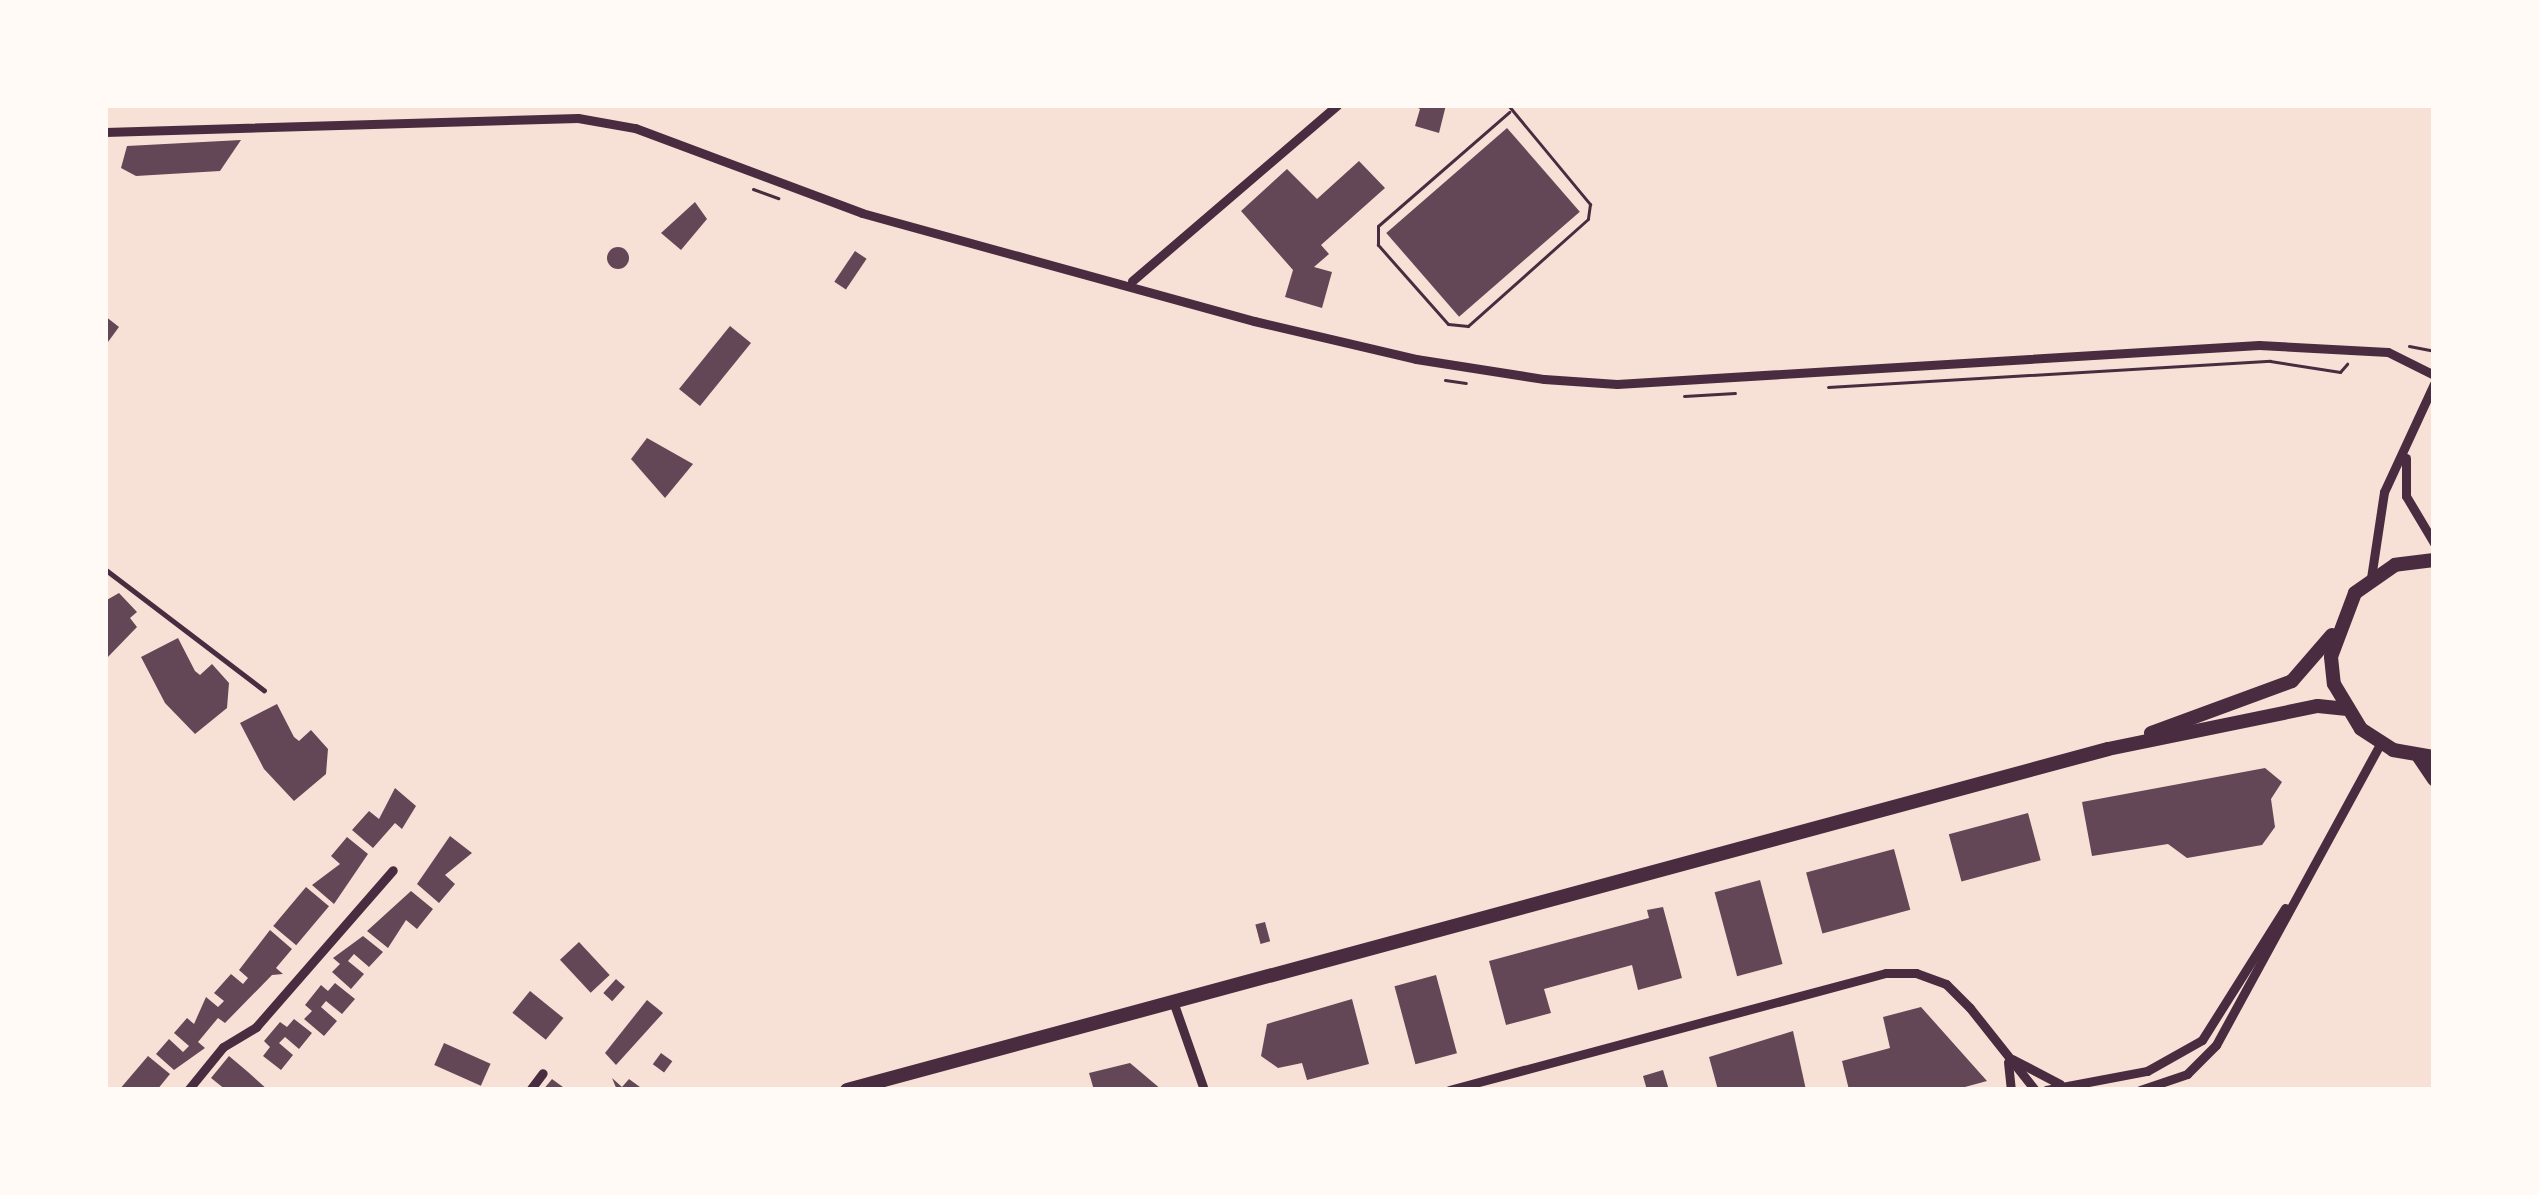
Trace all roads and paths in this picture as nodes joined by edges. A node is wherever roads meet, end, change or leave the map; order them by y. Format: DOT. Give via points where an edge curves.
graph roads {
  1 [pos="584,105"];
  2 [pos="1337,105"];
  3 [pos="1508,105"];
  4 [pos="1509,112"];
  5 [pos="578,118"];
  6 [pos="105,132"];
  7 [pos="745,186"];
  8 [pos="782,200"];
  9 [pos="1131,281"];
  10 [pos="2434,380"];
  11 [pos="2405,452"];
  12 [pos="2434,543"];
  13 [pos="2434,560"];
  14 [pos="105,569"];
  15 [pos="2371,578"];
  16 [pos="2335,630"];
  17 [pos="264,690"];
  18 [pos="2345,710"];
  19 [pos="2380,744"];
  20 [pos="2108,748"];
  21 [pos="2427,757"];
  22 [pos="2434,779"];
  23 [pos="393,870"];
  24 [pos="2285,908"];
  25 [pos="1175,1007"];
  26 [pos="2007,1057"];
  27 [pos="543,1073"];
  28 [pos="2065,1085"];
  29 [pos="188,1090"];
  30 [pos="530,1090"];
  31 [pos="847,1090"];
  32 [pos="1204,1090"];
  33 [pos="1449,1090"];
  34 [pos="2011,1090"];
  35 [pos="2035,1090"];
  36 [pos="2046,1090"];
  37 [pos="2140,1090"];
  1 -- 5 [label="street"];
  2 -- 9 [label="street"];
  3 -- 4 [label="path"];
  4 -- 4 [label="path" via="1378,226 1378,244 1448,324 1468,326 1588,219 1590,204"];
  5 -- 6 [label="street"];
  5 -- 9 [label="street" via="635,128 862,213"];
  7 -- 8 [label="path"];
  9 -- 10 [label="street" via="1416,359 1544,379 1617,384 2259,345 2388,352"];
  10 -- 11 [label="street"];
  11 -- 12 [label="street" via="2406,496"];
  11 -- 15 [label="street" via="2384,492"];
  13 -- 15 [label="main road"];
  14 -- 17 [label="lane"];
  15 -- 16 [label="main road"];
  16 -- 18 [label="main road" via="2331,657"];
  16 -- 20 [label="main road" via="2292,681"];
  18 -- 19 [label="main road"];
  18 -- 20 [label="main road" via="2318,706"];
  19 -- 21 [label="main road"];
  19 -- 24 [label="street"];
  20 -- 25 [label="main road"];
  21 -- 22 [label="main road"];
  23 -- 29 [label="street" via="256,1027 223,1047"];
  24 -- 28 [label="street" via="2202,1040 2147,1071"];
  24 -- 37 [label="street" via="2282,930 2216,1045 2187,1074"];
  25 -- 31 [label="main road"];
  25 -- 32 [label="street"];
  26 -- 28 [label="street"];
  26 -- 33 [label="street" via="1946,984 1886,973"];
  26 -- 34 [label="street"];
  26 -- 35 [label="street"];
  27 -- 30 [label="street"];
  28 -- 36 [label="street"];
}
